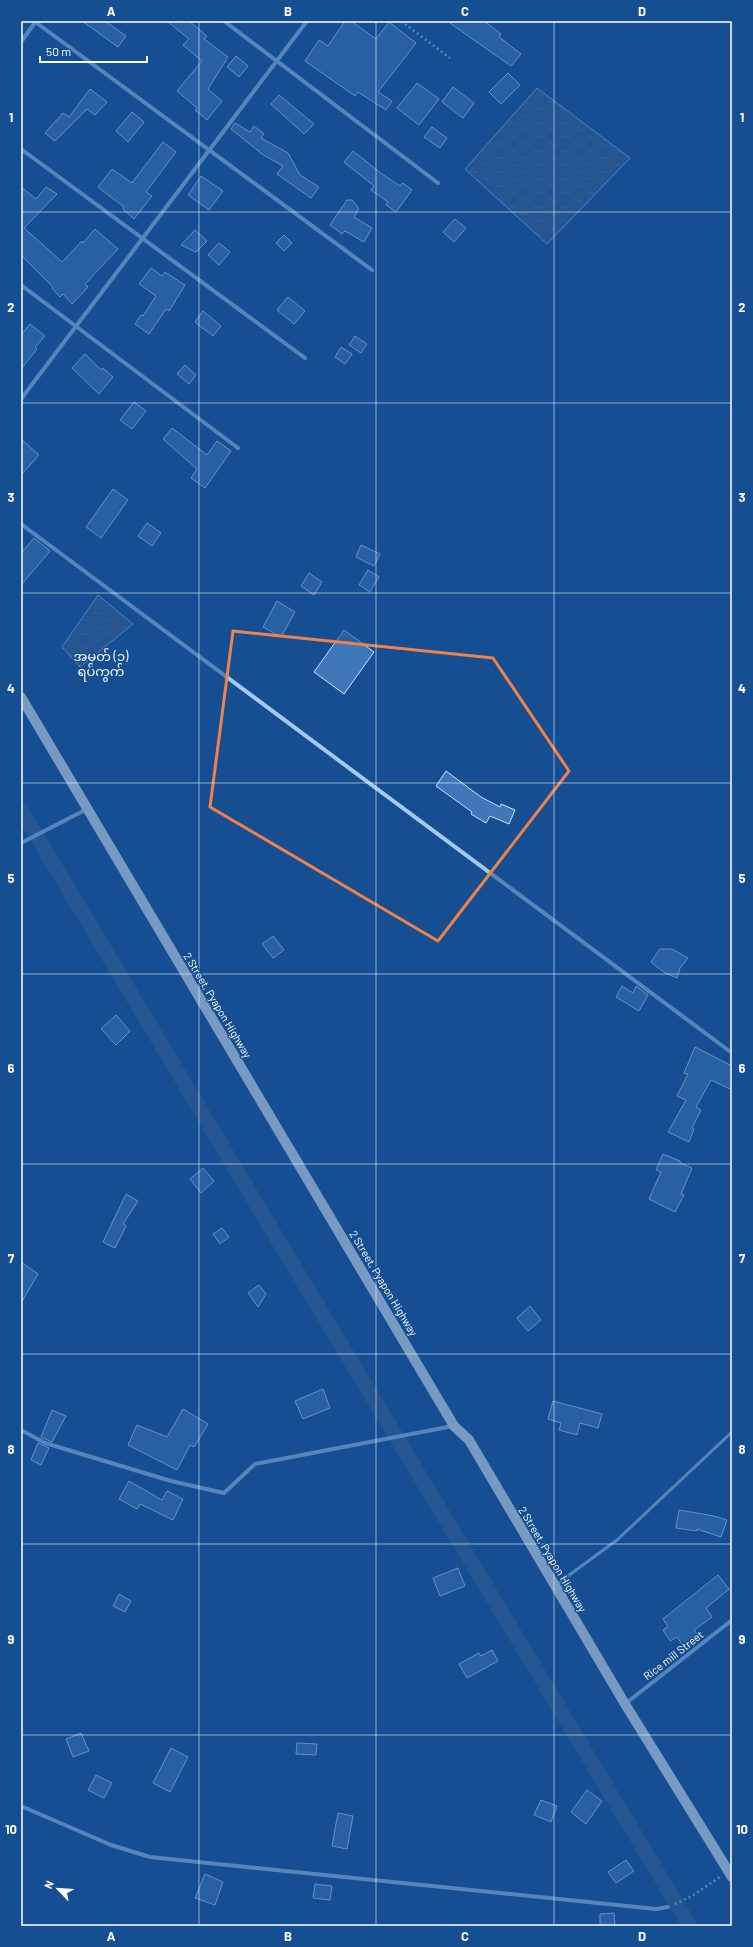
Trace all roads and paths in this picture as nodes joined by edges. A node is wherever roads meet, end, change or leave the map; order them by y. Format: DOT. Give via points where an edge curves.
graph roads {
  1 [pos="35,21"];
  2 [pos="224,21"];
  3 [pos="307,21"];
  4 [pos="401,21"];
  5 [pos="21,42"];
  6 [pos="450,58"];
  7 [pos="276,60"];
  8 [pos="21,149"];
  9 [pos="207,150"];
  10 [pos="438,183"];
  11 [pos="142,238"];
  12 [pos="372,270"];
  13 [pos="21,285"];
  14 [pos="76,326"];
  15 [pos="305,358"];
  16 [pos="21,399"];
  17 [pos="238,448"];
  18 [pos="21,524"];
  19 [pos="21,697"];
  20 [pos="88,809"];
  21 [pos="21,843"];
  22 [pos="732,1053"];
  23 [pos="454,1426"];
  24 [pos="21,1430"];
  25 [pos="732,1432"];
  26 [pos="554,1585"];
  27 [pos="732,1620"];
  28 [pos="625,1704"];
  29 [pos="21,1806"];
  30 [pos="730,1874"];
  31 [pos="668,1907"];
  1 -- 5 [label="street"];
  1 -- 9 [label="street"];
  2 -- 7 [label="street"];
  3 -- 7 [label="street"];
  4 -- 6 [label="path"];
  7 -- 9 [label="street"];
  7 -- 10 [label="street"];
  8 -- 11 [label="street"];
  9 -- 11 [label="street"];
  9 -- 12 [label="street"];
  11 -- 14 [label="street"];
  11 -- 15 [label="street"];
  13 -- 14 [label="street"];
  14 -- 16 [label="street"];
  14 -- 17 [label="street"];
  18 -- 22 [label="street"];
  19 -- 20 [label="main road, 2 Street, Pyapon Highway"];
  20 -- 21 [label="street"];
  20 -- 23 [label="main road, 2 Street, Pyapon Highway"];
  23 -- 24 [label="street" via="255,1464 224,1493 171,1482 45,1443"];
  23 -- 26 [label="main road, 2 Street, Pyapon Highway" via="468,1440"];
  25 -- 26 [label="lane" via="617,1540"];
  26 -- 28 [label="main road, 2 Street, Pyapon Highway"];
  27 -- 28 [label="street, Rice mill Street"];
  28 -- 30 [label="main road, 2 Street, Pyapon Highway"];
  29 -- 31 [label="street" via="111,1845 150,1857 656,1909"];
  30 -- 31 [label="path"];
}
